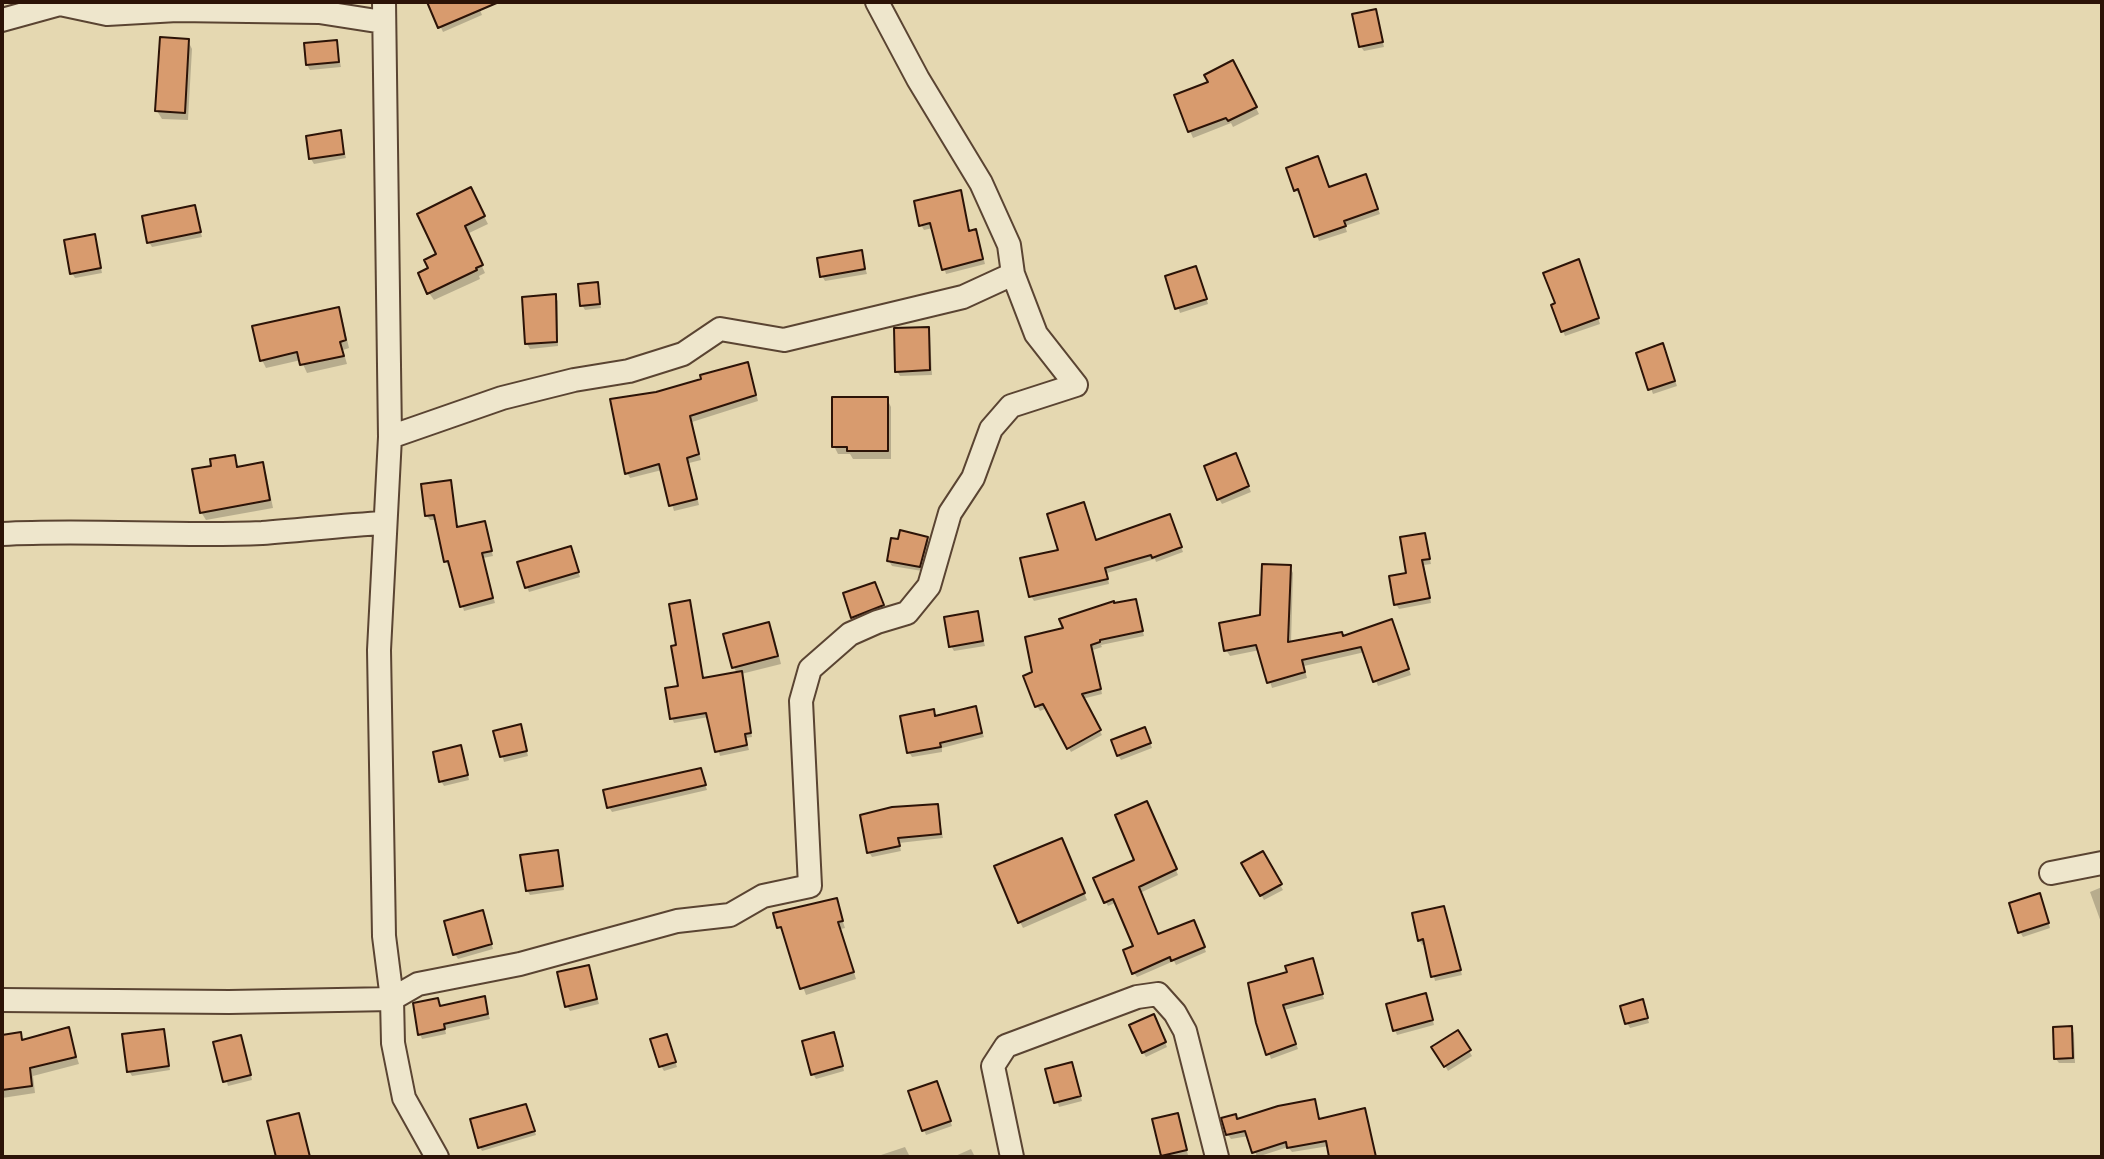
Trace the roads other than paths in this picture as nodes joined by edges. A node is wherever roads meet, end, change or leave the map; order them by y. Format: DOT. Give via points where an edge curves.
graph roads {
  1 [pos="877,2"];
  2 [pos="384,12"];
  3 [pos="2,20"];
  4 [pos="1013,274"];
  5 [pos="390,437"];
  6 [pos="385,523"];
  7 [pos="2,534"];
  8 [pos="2102,863"];
  9 [pos="2051,873"];
  10 [pos="392,999"];
  11 [pos="2,1000"];
  12 [pos="437,1157"];
  13 [pos="1012,1157"];
  14 [pos="1217,1157"];
  1 -- 4 [label="street" via="981,183 1009,245"];
  2 -- 3 [label="street" via="107,14 60,4"];
  2 -- 5 [label="street"];
  4 -- 5 [label="street" via="963,297 784,340 720,329 683,354 502,398"];
  4 -- 10 [label="street" via="1036,334 1076,385 1011,406 991,429 973,478 950,513 929,586 907,613 850,634 810,669 801,701 810,886 763,896 730,915 677,921 520,964 418,984"];
  5 -- 6 [label="street"];
  6 -- 7 [label="street" via="261,533"];
  6 -- 10 [label="street" via="379,650 384,936"];
  8 -- 9 [label="street"];
  10 -- 11 [label="street"];
  10 -- 12 [label="street" via="393,1043 404,1098"];
  13 -- 14 [label="street" via="993,1066 1006,1046 1158,994 1185,1031"];
}
